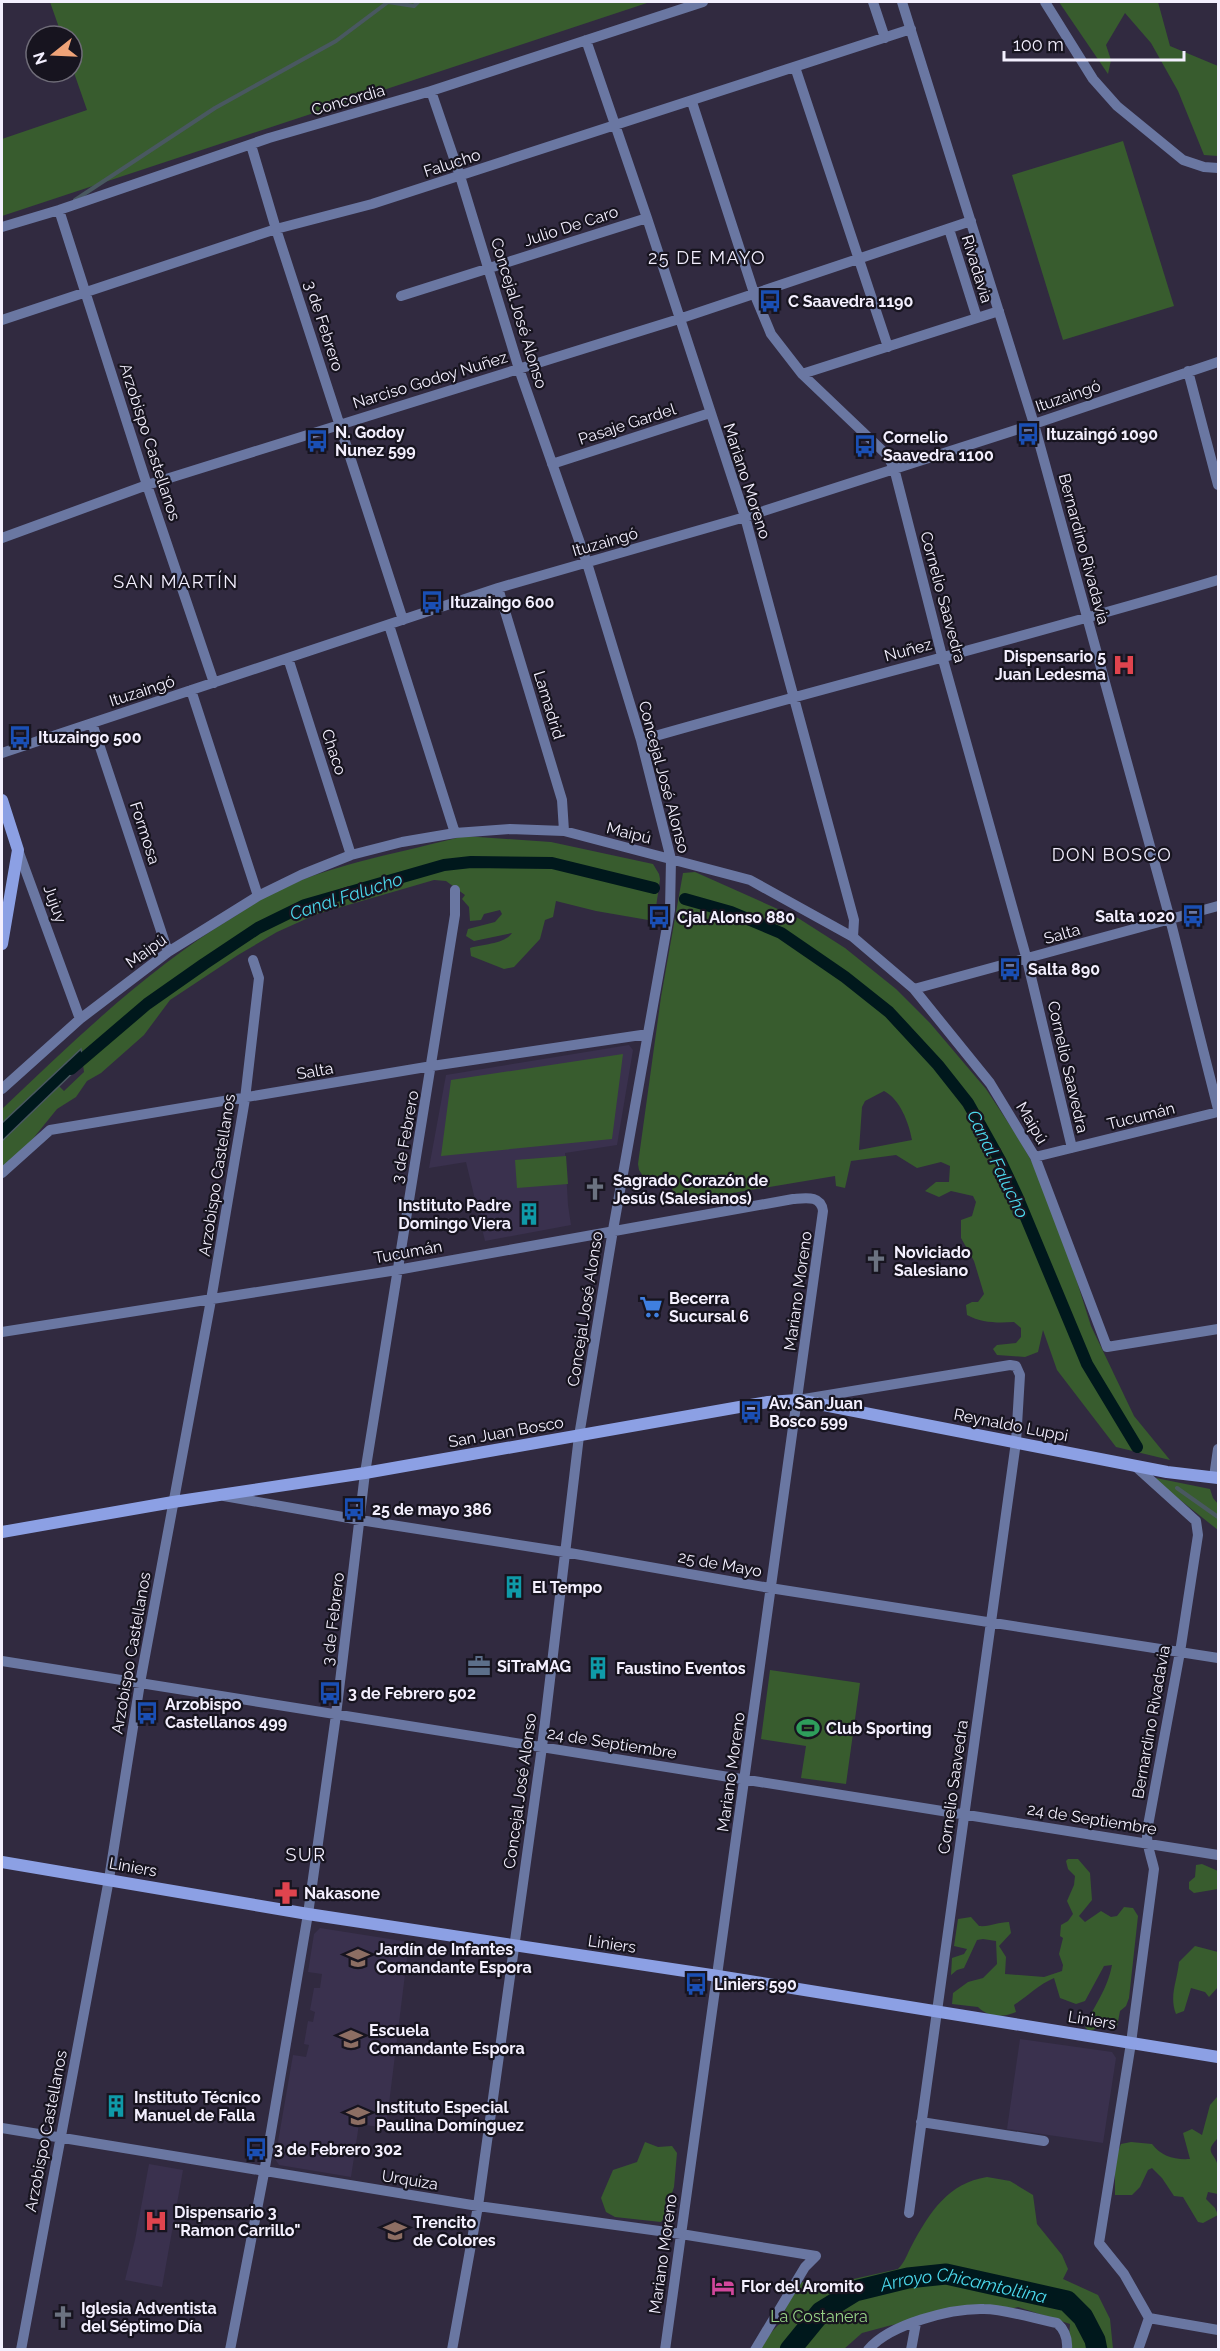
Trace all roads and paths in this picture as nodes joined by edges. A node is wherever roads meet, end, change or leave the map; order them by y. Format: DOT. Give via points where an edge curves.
graph roads {
  1 [pos="703,2"];
  2 [pos="873,2"];
  3 [pos="902,2"];
  4 [pos="1045,2"];
  5 [pos="911,29"];
  6 [pos="885,38"];
  7 [pos="586,40"];
  8 [pos="795,67"];
  9 [pos="431,91"];
  10 [pos="692,102"];
  11 [pos="616,126"];
  12 [pos="251,145"];
  13 [pos="1218,168"];
  14 [pos="460,176"];
  15 [pos="59,210"];
  16 [pos="647,218"];
  17 [pos="971,221"];
  18 [pos="2,227"];
  19 [pos="276,229"];
  20 [pos="949,229"];
  21 [pos="859,259"];
  22 [pos="489,268"];
  23 [pos="86,291"];
  24 [pos="754,293"];
  25 [pos="401,296"];
  26 [pos="999,311"];
  27 [pos="977,318"];
  28 [pos="680,319"];
  29 [pos="2,320"];
  30 [pos="888,347"];
  31 [pos="1218,362"];
  32 [pos="519,369"];
  33 [pos="1188,371"];
  34 [pos="802,374"];
  35 [pos="710,413"];
  36 [pos="339,424"];
  37 [pos="1034,424"];
  38 [pos="552,464"];
  39 [pos="894,468"];
  40 [pos="147,485"];
  41 [pos="1218,485"];
  42 [pos="744,517"];
  43 [pos="2,538"];
  44 [pos="587,563"];
  45 [pos="1218,580"];
  46 [pos="498,588"];
  47 [pos="1087,619"];
  48 [pos="403,620"];
  49 [pos="389,625"];
  50 [pos="942,656"];
  51 [pos="288,658"];
  52 [pos="214,683"];
  53 [pos="191,690"];
  54 [pos="795,696"];
  55 [pos="92,723"];
  56 [pos="641,740"];
  57 [pos="2,753"];
  58 [pos="2,800"];
  59 [pos="564,831"];
  60 [pos="455,833"];
  61 [pos="18,850"];
  62 [pos="351,855"];
  63 [pos="671,859"];
  64 [pos="455,890"];
  65 [pos="258,896"];
  66 [pos="1218,906"];
  67 [pos="1170,919"];
  68 [pos="853,937"];
  69 [pos="2,944"];
  70 [pos="168,952"];
  71 [pos="253,960"];
  72 [pos="1027,960"];
  73 [pos="914,989"];
  74 [pos="80,1019"];
  75 [pos="648,1034"];
  76 [pos="432,1066"];
  77 [pos="2,1089"];
  78 [pos="245,1099"];
  79 [pos="1218,1110"];
  80 [pos="1072,1148"];
  81 [pos="1035,1156"];
  82 [pos="2,1173"];
  83 [pos="819,1200"];
  84 [pos="613,1230"];
  85 [pos="397,1270"];
  86 [pos="211,1300"];
  87 [pos="1218,1329"];
  88 [pos="2,1332"];
  89 [pos="1016,1366"];
  90 [pos="798,1400"];
  91 [pos="579,1436"];
  92 [pos="1016,1442"];
  93 [pos="1218,1449"];
  94 [pos="1134,1465"];
  95 [pos="365,1473"];
  96 [pos="1216,1478"];
  97 [pos="217,1495"];
  98 [pos="173,1502"];
  99 [pos="360,1520"];
  100 [pos="2,1532"];
  101 [pos="564,1552"];
  102 [pos="770,1588"];
  103 [pos="990,1623"];
  104 [pos="1180,1652"];
  105 [pos="1218,1658"];
  106 [pos="2,1661"];
  107 [pos="140,1683"];
  108 [pos="336,1715"];
  109 [pos="542,1747"];
  110 [pos="745,1781"];
  111 [pos="964,1814"];
  112 [pos="1146,1843"];
  113 [pos="1217,1855"];
  114 [pos="2,1862"];
  115 [pos="109,1879"];
  116 [pos="308,1914"];
  117 [pos="513,1947"];
  118 [pos="718,1976"];
  119 [pos="936,2013"];
  120 [pos="1131,2043"];
  121 [pos="1218,2057"];
  122 [pos="921,2122"];
  123 [pos="2,2128"];
  124 [pos="60,2137"];
  125 [pos="1044,2141"];
  126 [pos="264,2173"];
  127 [pos="478,2206"];
  128 [pos="909,2213"];
  129 [pos="681,2234"];
  130 [pos="1149,2318"];
  131 [pos="915,2323"];
  132 [pos="1218,2330"];
  133 [pos="21,2349"];
  134 [pos="230,2349"];
  135 [pos="452,2349"];
  136 [pos="665,2349"];
  137 [pos="755,2349"];
  138 [pos="868,2349"];
  139 [pos="911,2349"];
  140 [pos="1067,2349"];
  141 [pos="1138,2349"];
  1 -- 7 [label="street, Concordia"];
  2 -- 6 [label="street"];
  3 -- 5 [label="street, Bernardino Rivadavia"];
  4 -- 13 [label="street" via="1094,79 1117,106 1183,160"];
  5 -- 6 [label="street, Falucho"];
  5 -- 17 [label="street, Bernardino Rivadavia"];
  6 -- 8 [label="street, Falucho"];
  7 -- 9 [label="street, Concordia"];
  7 -- 11 [label="street, Mariano Moreno"];
  8 -- 10 [label="street, Falucho"];
  8 -- 21 [label="street"];
  9 -- 12 [label="street, Concordia"];
  9 -- 14 [label="street, Concejal José Alonso"];
  10 -- 11 [label="street, Falucho"];
  10 -- 24 [label="street, Cornelio Saavedra"];
  11 -- 14 [label="street, Falucho"];
  11 -- 16 [label="street, Mariano Moreno"];
  12 -- 15 [label="street, Concordia"];
  12 -- 19 [label="street, 3 de Febrero"];
  14 -- 19 [label="street, Falucho"];
  14 -- 22 [label="street, Concejal José Alonso"];
  15 -- 18 [label="street, Concordia"];
  15 -- 23 [label="street, Arzobispo Castellanos"];
  16 -- 22 [label="street, Julio De Caro"];
  16 -- 28 [label="street, Mariano Moreno"];
  17 -- 20 [label="street, Narciso Godoy Nuñez"];
  17 -- 26 [label="street, Bernardino Rivadavia"];
  19 -- 23 [label="street, Falucho"];
  19 -- 36 [label="street, 3 de Febrero"];
  20 -- 21 [label="street, Narciso Godoy Nuñez"];
  20 -- 27 [label="street, Rivadavia"];
  21 -- 24 [label="street, Narciso Godoy Nuñez"];
  21 -- 30 [label="street"];
  22 -- 25 [label="street, Julio De Caro"];
  22 -- 32 [label="street, Concejal José Alonso"];
  23 -- 29 [label="street, Falucho"];
  23 -- 40 [label="street, Arzobispo Castellanos"];
  24 -- 28 [label="street, Narciso Godoy Nuñez"];
  24 -- 34 [label="street, Cornelio Saavedra" via="771,334"];
  26 -- 27 [label="street"];
  26 -- 37 [label="street, Bernardino Rivadavia"];
  27 -- 30 [label="street"];
  28 -- 32 [label="street, Narciso Godoy Nuñez"];
  28 -- 35 [label="street, Mariano Moreno"];
  30 -- 34 [label="street"];
  31 -- 33 [label="street, Ituzaingó"];
  32 -- 36 [label="street, Narciso Godoy Nuñez"];
  32 -- 38 [label="street, Concejal José Alonso"];
  33 -- 37 [label="street, Ituzaingó"];
  33 -- 41 [label="street"];
  34 -- 39 [label="street, Cornelio Saavedra" via="887,455"];
  35 -- 38 [label="street, Pasaje Gardel"];
  35 -- 42 [label="street, Mariano Moreno"];
  36 -- 40 [label="street, Narciso Godoy Nuñez"];
  36 -- 48 [label="street, 3 de Febrero"];
  37 -- 39 [label="street, Ituzaingó"];
  37 -- 47 [label="street, Bernardino Rivadavia"];
  38 -- 44 [label="street, Concejal José Alonso"];
  39 -- 42 [label="street, Ituzaingó"];
  39 -- 50 [label="street, Cornelio Saavedra"];
  40 -- 43 [label="street, Narciso Godoy Nuñez"];
  40 -- 52 [label="street, Arzobispo Castellanos"];
  42 -- 44 [label="street, Ituzaingó"];
  42 -- 54 [label="street, Mariano Moreno"];
  44 -- 46 [label="street, Ituzaingó"];
  44 -- 56 [label="street, Concejal José Alonso"];
  45 -- 47 [label="street, Nuñez"];
  46 -- 48 [label="street, Ituzaingó"];
  46 -- 59 [label="street, Lamadrid" via="562,800"];
  47 -- 50 [label="street, Nuñez"];
  47 -- 67 [label="street, Bernardino Rivadavia"];
  48 -- 49 [label="street, Ituzaingó"];
  49 -- 51 [label="street, Ituzaingó"];
  49 -- 60 [label="street"];
  50 -- 54 [label="street, Nuñez"];
  50 -- 72 [label="street, Cornelio Saavedra"];
  51 -- 52 [label="street, Ituzaingó"];
  51 -- 62 [label="street, Chaco"];
  52 -- 53 [label="street, Ituzaingó"];
  53 -- 55 [label="street, Ituzaingó"];
  53 -- 65 [label="street"];
  54 -- 56 [label="street, Nuñez"];
  54 -- 68 [label="street, Mariano Moreno" via="854,920"];
  55 -- 57 [label="street, Ituzaingó"];
  55 -- 70 [label="street, Formosa"];
  56 -- 63 [label="street, Concejal José Alonso"];
  58 -- 61 [label="street, Jujuy"];
  59 -- 60 [label="street, Maipú"];
  59 -- 63 [label="street, Maipú"];
  60 -- 62 [label="street, Maipú"];
  61 -- 69 [label="street"];
  61 -- 74 [label="street, Jujuy"];
  62 -- 65 [label="street, Maipú"];
  63 -- 68 [label="street, Maipú" via="750,880"];
  63 -- 75 [label="street, Concejal José Alonso" via="670,910"];
  64 -- 76 [label="street, 3 de Febrero" via="455,915"];
  65 -- 70 [label="street, Maipú"];
  66 -- 67 [label="street, Salta"];
  67 -- 72 [label="street, Salta"];
  67 -- 79 [label="street, Bernardino Rivadavia"];
  68 -- 73 [label="street, Maipú"];
  70 -- 74 [label="street, Maipú"];
  71 -- 78 [label="street, Arzobispo Castellanos" via="259,978"];
  72 -- 73 [label="street, Salta"];
  72 -- 80 [label="street, Cornelio Saavedra"];
  73 -- 81 [label="street, Maipú" via="990,1083"];
  74 -- 77 [label="street, Maipú"];
  75 -- 76 [label="street, Salta"];
  75 -- 84 [label="street, Concejal José Alonso"];
  76 -- 78 [label="street, Salta"];
  76 -- 85 [label="street, 3 de Febrero"];
  78 -- 82 [label="street, Salta" via="50,1130"];
  78 -- 86 [label="street, Arzobispo Castellanos"];
  79 -- 80 [label="street, Tucumán"];
  80 -- 81 [label="street, Tucumán"];
  81 -- 87 [label="street, Maipú" via="1107,1347"];
  83 -- 84 [label="street, Tucumán" via="793,1199"];
  83 -- 90 [label="street, Mariano Moreno" via="823,1211"];
  84 -- 85 [label="street, Tucumán"];
  84 -- 91 [label="street, Concejal José Alonso"];
  85 -- 86 [label="street, Tucumán"];
  85 -- 95 [label="street, 3 de Febrero"];
  86 -- 88 [label="street, Tucumán"];
  86 -- 98 [label="street, Arzobispo Castellanos"];
  89 -- 90 [label="street, San Juan Bosco"];
  89 -- 92 [label="street, Cornelio Saavedra" via="1020,1375"];
  90 -- 91 [label="street, San Juan Bosco"];
  90 -- 92 [label="street, Reynaldo Luppi"];
  90 -- 102 [label="street, Mariano Moreno"];
  91 -- 95 [label="street, San Juan Bosco"];
  91 -- 101 [label="street, Concejal José Alonso"];
  92 -- 94 [label="street, Reynaldo Luppi"];
  92 -- 103 [label="street, Cornelio Saavedra"];
  93 -- 96 [label="street"];
  94 -- 96 [label="street, Reynaldo Luppi"];
  94 -- 104 [label="street, Bernardino Rivadavia" via="1196,1521 1198,1535"];
  95 -- 97 [label="street, San Juan Bosco"];
  95 -- 99 [label="street, 3 de Febrero"];
  97 -- 98 [label="street, San Juan Bosco"];
  97 -- 99 [label="street, 25 de Mayo"];
  98 -- 100 [label="street, San Juan Bosco"];
  98 -- 107 [label="street, Arzobispo Castellanos"];
  99 -- 101 [label="street, 25 de Mayo"];
  99 -- 108 [label="street, 3 de Febrero"];
  101 -- 102 [label="street, 25 de Mayo"];
  101 -- 109 [label="street, Concejal José Alonso"];
  102 -- 103 [label="street, 25 de Mayo"];
  102 -- 110 [label="street, Mariano Moreno"];
  103 -- 104 [label="street, 25 de Mayo"];
  103 -- 111 [label="street, Cornelio Saavedra"];
  104 -- 105 [label="street, 25 de Mayo"];
  104 -- 112 [label="street, Bernardino Rivadavia"];
  106 -- 107 [label="street, 24 de Septiembre"];
  107 -- 108 [label="street, 24 de Septiembre"];
  107 -- 115 [label="street, Arzobispo Castellanos"];
  108 -- 109 [label="street, 24 de Septiembre"];
  108 -- 116 [label="street, 3 de Febrero"];
  109 -- 110 [label="street, 24 de Septiembre"];
  109 -- 117 [label="street, Concejal José Alonso"];
  110 -- 111 [label="street, 24 de Septiembre"];
  110 -- 118 [label="street, Mariano Moreno"];
  111 -- 112 [label="street, 24 de Septiembre"];
  111 -- 119 [label="street, Cornelio Saavedra"];
  112 -- 113 [label="street, 24 de Septiembre"];
  112 -- 120 [label="street, Bernardino Rivadavia" via="1154,1869"];
  114 -- 115 [label="street, Liniers"];
  115 -- 116 [label="street, Liniers"];
  115 -- 124 [label="street, Arzobispo Castellanos"];
  116 -- 117 [label="street, Liniers"];
  116 -- 126 [label="street, 3 de Febrero"];
  117 -- 118 [label="street, Liniers"];
  117 -- 127 [label="street, Concejal José Alonso"];
  118 -- 119 [label="street, Liniers"];
  118 -- 129 [label="street, Mariano Moreno"];
  119 -- 120 [label="street, Liniers"];
  119 -- 122 [label="street, Cornelio Saavedra"];
  120 -- 121 [label="street, Liniers"];
  120 -- 130 [label="street, Bernardino Rivadavia" via="1099,2243 1124,2274"];
  122 -- 125 [label="street"];
  122 -- 128 [label="street, Cornelio Saavedra"];
  123 -- 124 [label="street, Urquiza"];
  124 -- 126 [label="street, Urquiza"];
  124 -- 133 [label="street, Arzobispo Castellanos"];
  126 -- 127 [label="street, Urquiza"];
  126 -- 134 [label="street, 3 de Febrero"];
  127 -- 129 [label="street, Urquiza"];
  127 -- 135 [label="street, Concejal José Alonso"];
  129 -- 136 [label="street, Mariano Moreno"];
  129 -- 137 [label="street, Urquiza" via="816,2256 805,2267"];
  130 -- 132 [label="street"];
  130 -- 141 [label="street"];
  131 -- 138 [label="street" via="893,2331"];
  131 -- 139 [label="street"];
  131 -- 140 [label="street" via="985,2308 1057,2323 1063,2328"];
}
